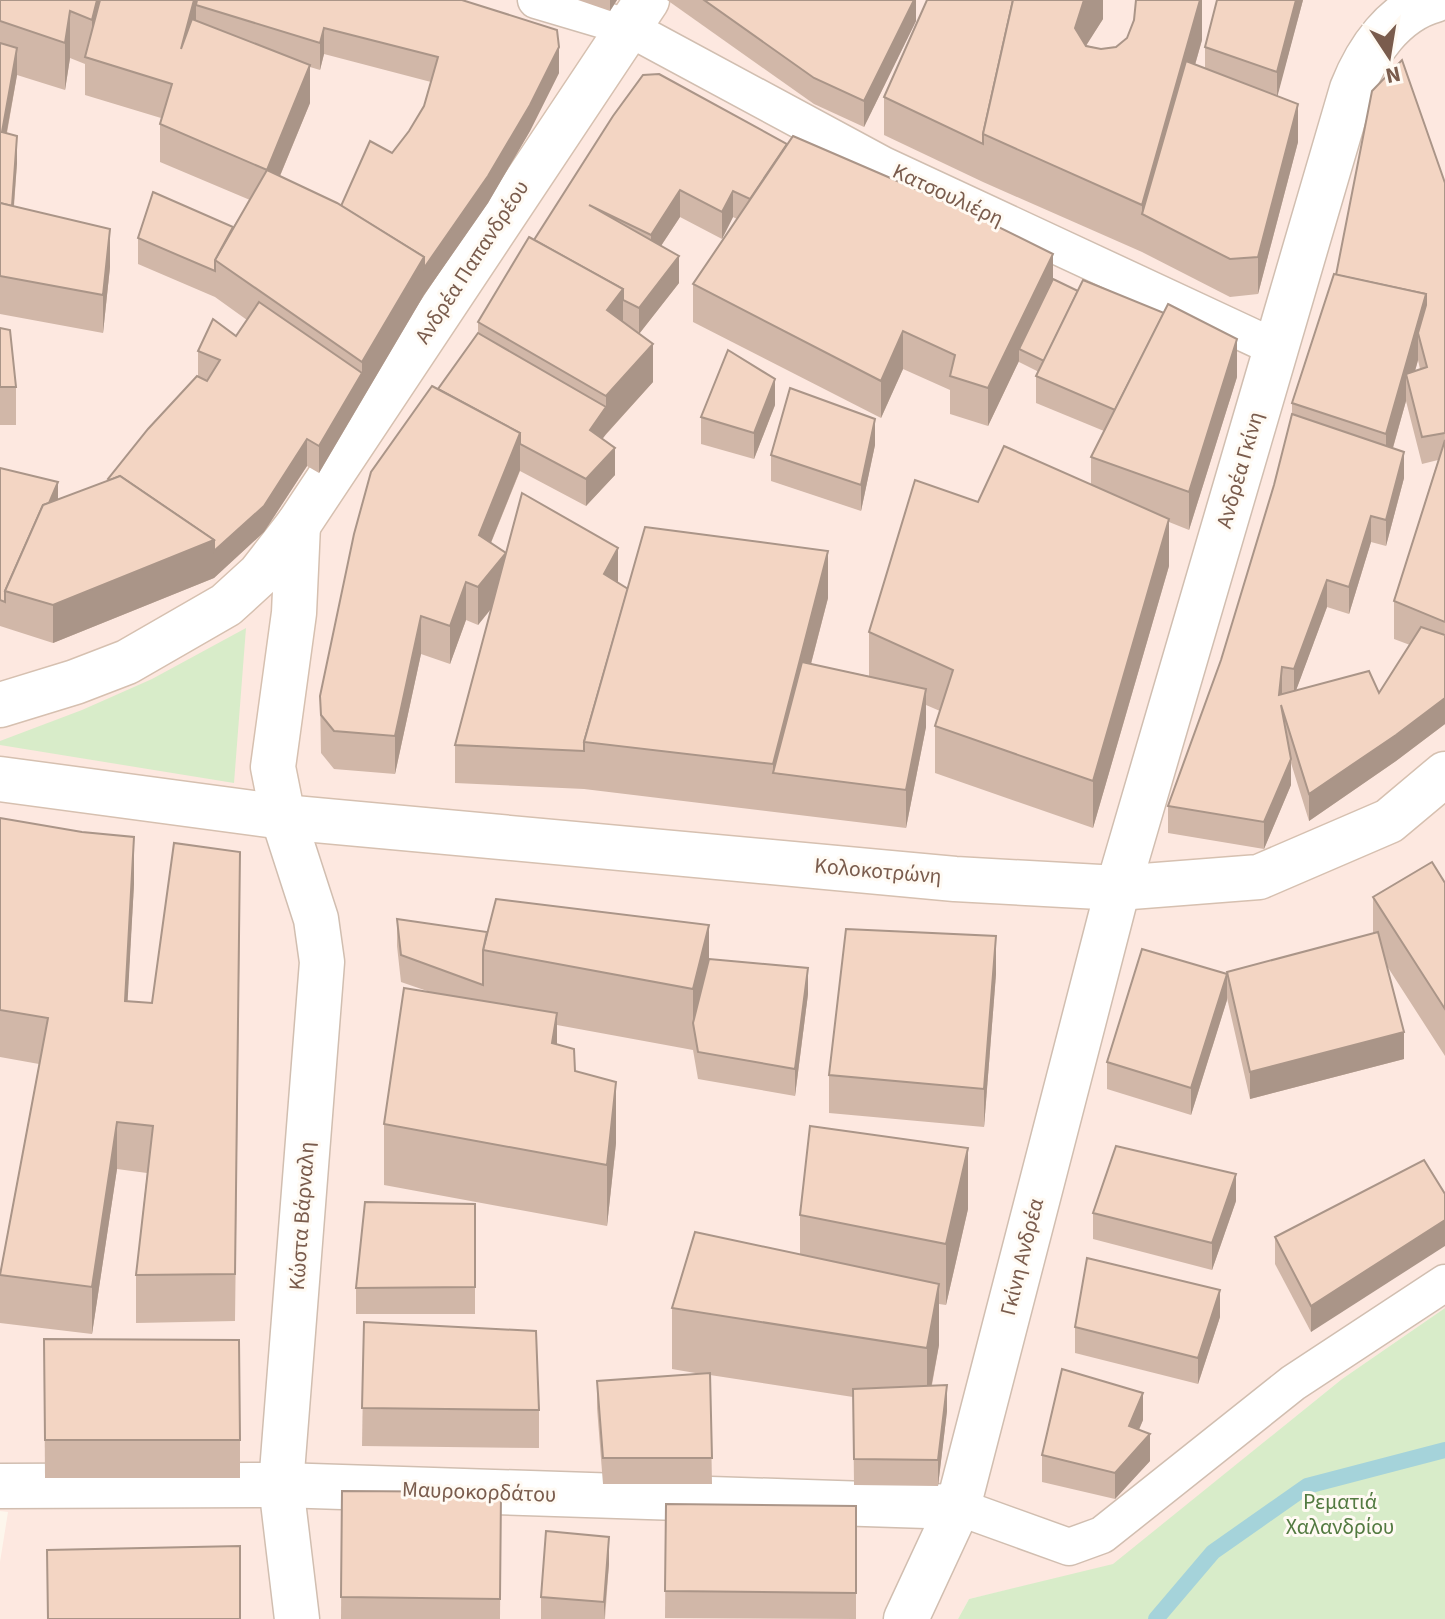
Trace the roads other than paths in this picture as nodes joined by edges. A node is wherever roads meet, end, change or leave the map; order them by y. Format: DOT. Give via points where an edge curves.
graph roads {
  1 [pos="536,0"];
  2 [pos="1435,0"];
  3 [pos="637,14"];
  4 [pos="1276,348"];
  5 [pos="298,525"];
  6 [pos="0,705"];
  7 [pos="1445,774"];
  8 [pos="0,779"];
  9 [pos="283,817"];
  10 [pos="1118,888"];
  11 [pos="1445,1283"];
  12 [pos="281,1485"];
  13 [pos="0,1486"];
  14 [pos="958,1507"];
  15 [pos="297,1619"];
  16 [pos="906,1619"];
  1 -- 3 [label="street, Κατσουλιέρη"];
  2 -- 4 [label="street, Ανδρέα Γκίνη" via="1392,25 1352,89"];
  3 -- 4 [label="street, Κατσουλιέρη" via="883,165 1049,226"];
  3 -- 5 [label="street, Ανδρέα Παπανδρέου"];
  4 -- 10 [label="street, Ανδρέα Γκίνη"];
  5 -- 6 [label="street, Ανδρέα Παπανδρέου" via="260,574 226,605 127,662"];
  5 -- 9 [label="street, Κώστα Βάρναλη" via="294,613 273,767"];
  7 -- 10 [label="street, Κολοκοτρώνη" via="1389,821 1259,877"];
  8 -- 9 [label="street, Κολοκοτρώνη"];
  9 -- 10 [label="street, Κολοκοτρώνη" via="955,879"];
  9 -- 12 [label="street, Κώστα Βάρναλη" via="316,919 322,962"];
  10 -- 14 [label="street, Γκίνη Ανδρέα"];
  11 -- 14 [label="street" via="1293,1383 1102,1535 1069,1547"];
  12 -- 13 [label="street, Μαυροκορδάτου"];
  12 -- 14 [label="street, Μαυροκορδάτου"];
  12 -- 15 [label="street, Κώστα Βάρναλη"];
  14 -- 16 [label="street, Γκίνη Ανδρέα"];
}
